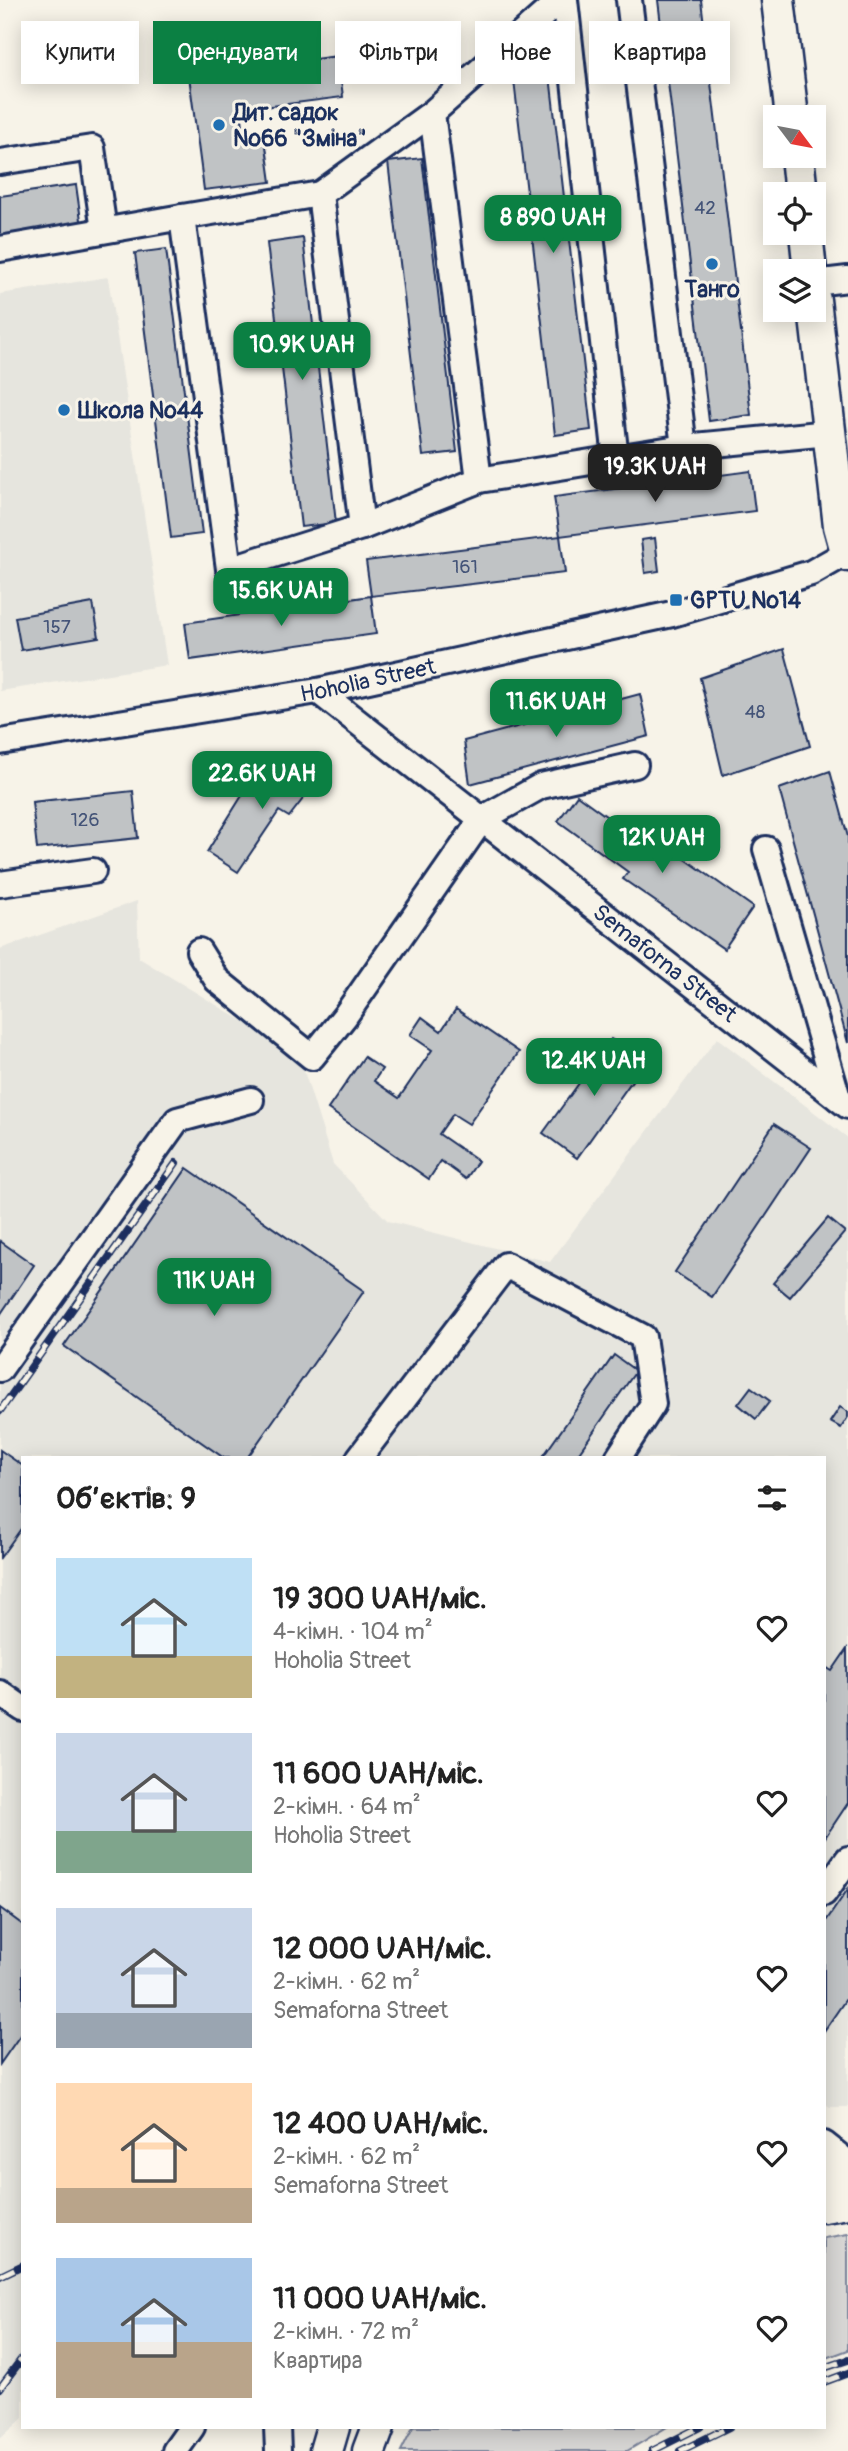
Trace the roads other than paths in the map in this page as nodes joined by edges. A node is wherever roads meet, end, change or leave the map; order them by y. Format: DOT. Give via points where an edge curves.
graph roads {
  1 [pos="563,0"];
  2 [pos="629,0"];
  3 [pos="778,0"];
  4 [pos="791,105"];
  5 [pos="432,113"];
  6 [pos="0,162"];
  7 [pos="320,194"];
  8 [pos="182,217"];
  9 [pos="104,230"];
  10 [pos="0,248"];
  11 [pos="848,279"];
  12 [pos="826,282"];
  13 [pos="816,322"];
  14 [pos="829,433"];
  15 [pos="684,447"];
  16 [pos="616,459"];
  17 [pos="479,480"];
  18 [pos="362,527"];
  19 [pos="848,553"];
  20 [pos="318,691"];
  21 [pos="0,742"];
  22 [pos="635,765"];
  23 [pos="482,819"];
  24 [pos="766,849"];
  25 [pos="93,871"];
  26 [pos="0,884"];
  27 [pos="199,951"];
  28 [pos="251,1100"];
  29 [pos="843,1102"];
  30 [pos="0,1369"];
  31 [pos="361,1456"];
  32 [pos="619,1456"];
  33 [pos="0,1693"];
  34 [pos="21,1708"];
  35 [pos="848,1859"];
  36 [pos="826,1890"];
  37 [pos="826,2146"];
  38 [pos="848,2163"];
  39 [pos="848,2172"];
  40 [pos="826,2175"];
  41 [pos="848,2202"];
  42 [pos="826,2206"];
  43 [pos="191,2429"];
  44 [pos="277,2429"];
  45 [pos="332,2429"];
  46 [pos="377,2429"];
  47 [pos="175,2451"];
  48 [pos="278,2451"];
  49 [pos="326,2451"];
  50 [pos="369,2451"];
  1 -- 5 [label="street"];
  1 -- 16 [label="street"];
  2 -- 15 [label="street"];
  3 -- 4 [label="main road"];
  5 -- 7 [label="street"];
  5 -- 17 [label="street"];
  6 -- 9 [label="street" via="92,148"];
  7 -- 8 [label="street"];
  7 -- 18 [label="street"];
  8 -- 9 [label="street"];
  8 -- 18 [label="street" via="229,569"];
  9 -- 10 [label="street"];
  11 -- 12 [label="street"];
  13 -- 14 [label="main road"];
  14 -- 15 [label="street"];
  14 -- 19 [label="main road" via="840,526"];
  15 -- 16 [label="street"];
  16 -- 17 [label="street"];
  17 -- 18 [label="street"];
  19 -- 20 [label="street, Hoholia Street" via="811,573 672,614"];
  20 -- 21 [label="street, Hoholia Street"];
  20 -- 23 [label="street, Semaforna Street"];
  22 -- 23 [label="street" via="541,786"];
  23 -- 27 [label="street" via="312,1057 217,980"];
  23 -- 29 [label="street, Semaforna Street"];
  24 -- 29 [label="street"];
  25 -- 26 [label="street"];
  28 -- 30 [label="street" via="177,1121"];
  31 -- 32 [label="street" via="506,1265 643,1337 653,1404"];
  33 -- 34 [label="street"];
  35 -- 36 [label="street"];
  37 -- 38 [label="street"];
  39 -- 40 [label="main road"];
  41 -- 42 [label="main road"];
  43 -- 47 [label="street"];
  44 -- 48 [label="street"];
  45 -- 49 [label="main road"];
  46 -- 50 [label="main road"];
}
